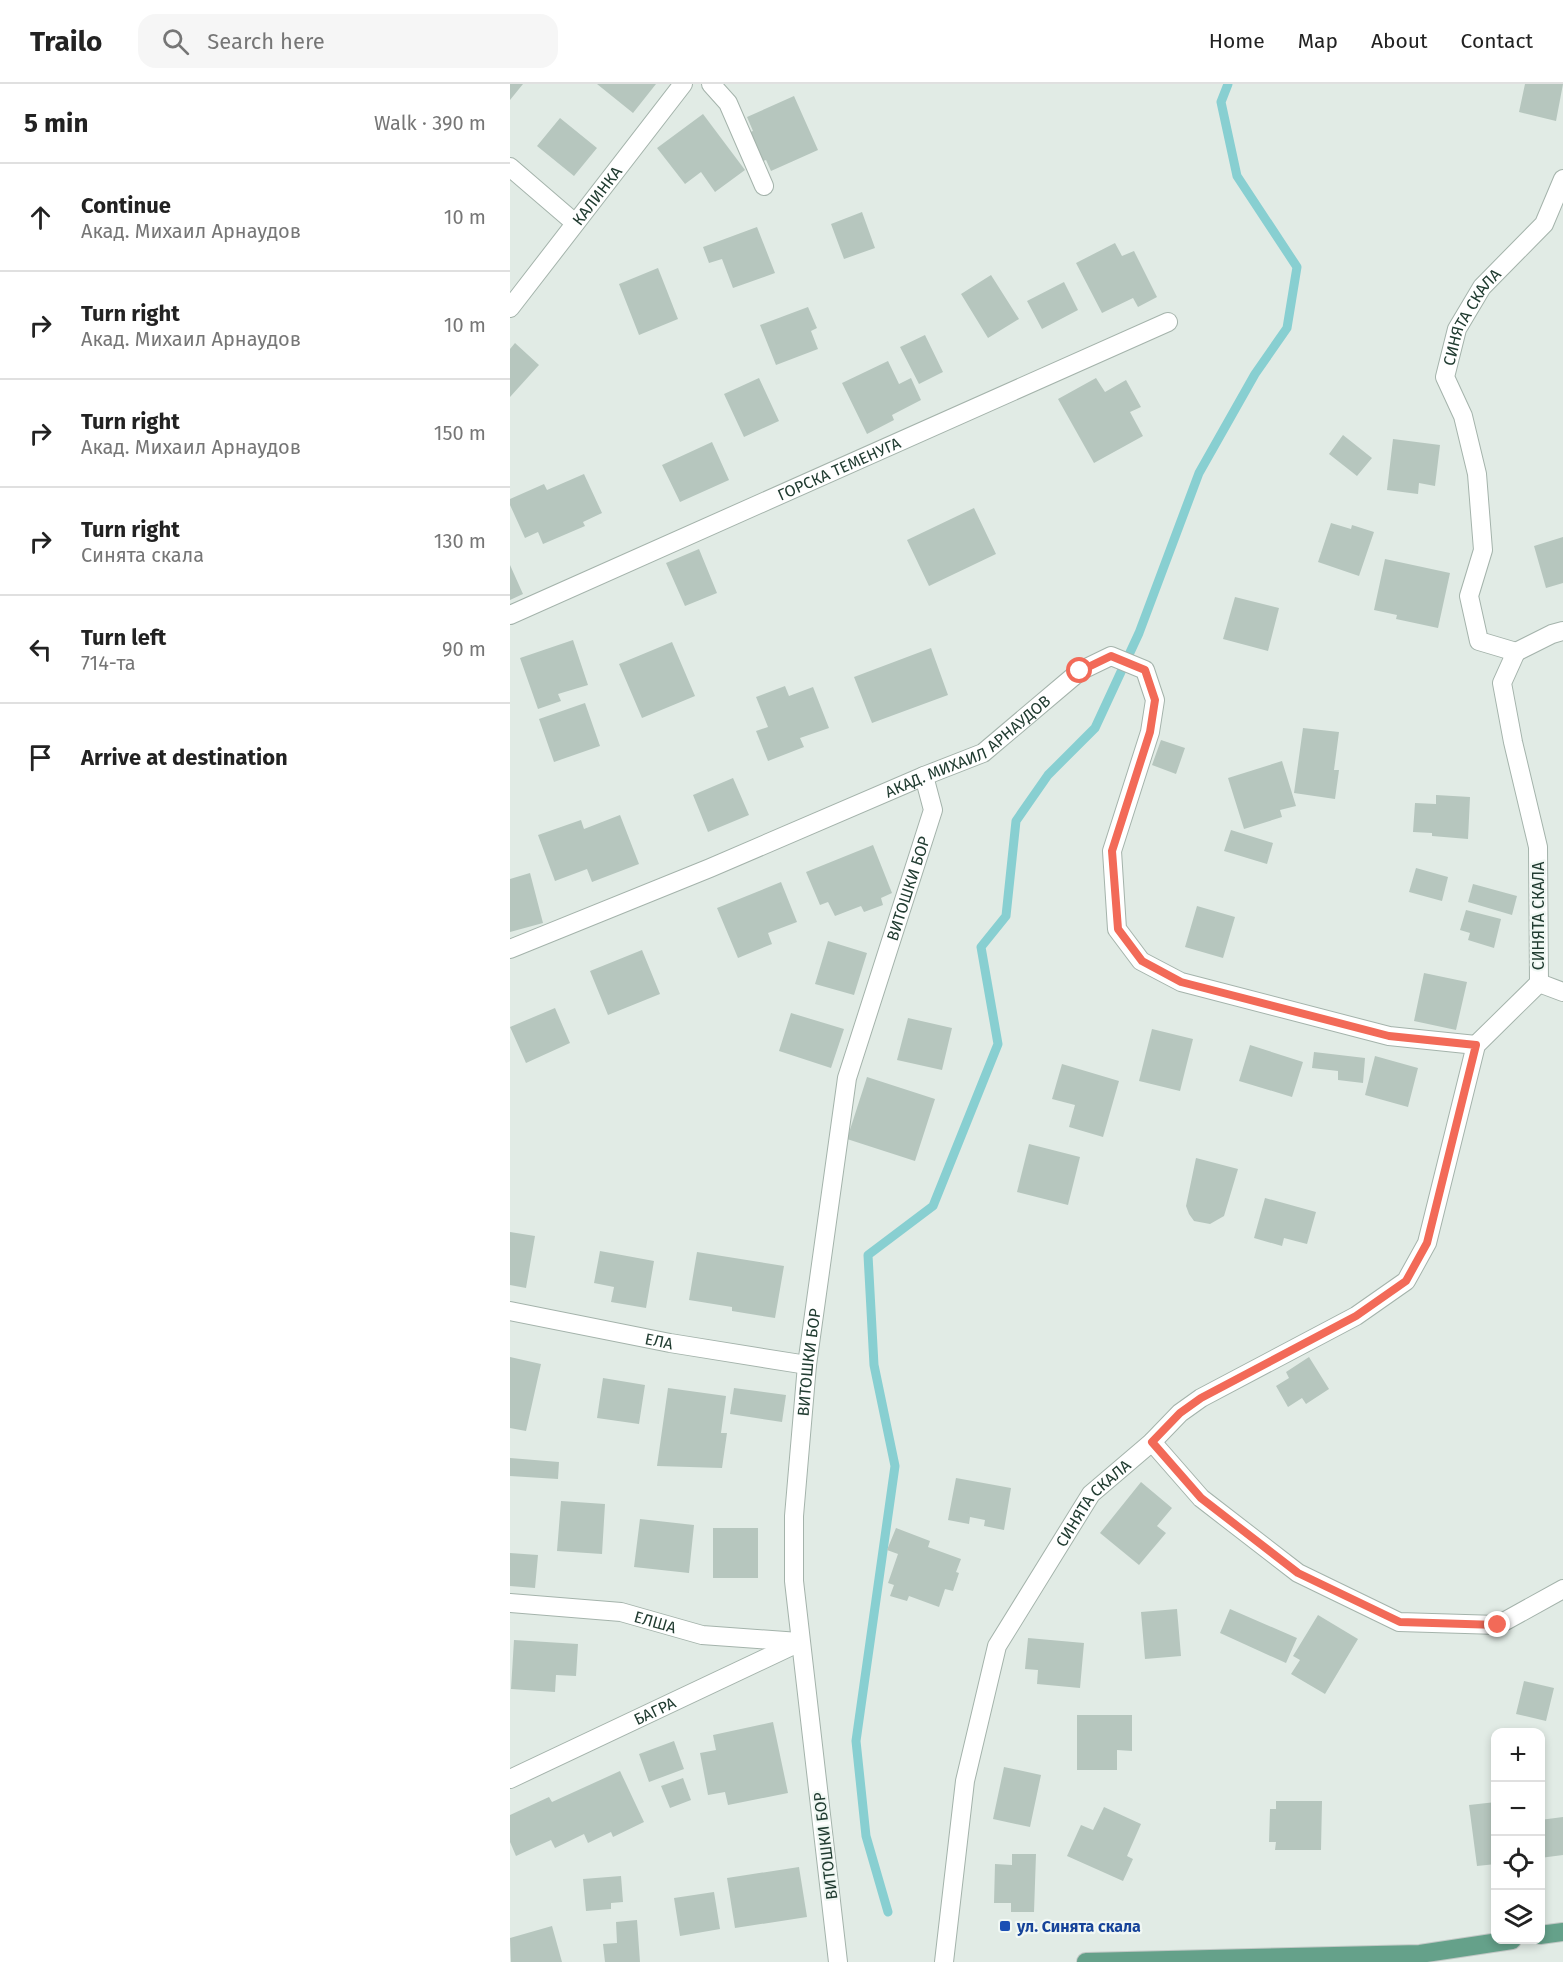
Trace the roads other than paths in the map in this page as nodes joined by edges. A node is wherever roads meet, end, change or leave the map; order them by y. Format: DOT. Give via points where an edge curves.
graph roads {
  1 [pos="684,84"];
  2 [pos="711,84"];
  3 [pos="510,167"];
  4 [pos="1563,180"];
  5 [pos="764,186"];
  6 [pos="575,223"];
  7 [pos="510,308"];
  8 [pos="1168,322"];
  9 [pos="510,615"];
  10 [pos="1563,631"];
  11 [pos="1516,652"];
  12 [pos="924,776"];
  13 [pos="510,949"];
  14 [pos="1539,983"];
  15 [pos="1563,992"];
  16 [pos="1476,1045"];
  17 [pos="510,1311"];
  18 [pos="807,1365"];
  19 [pos="1152,1442"];
  20 [pos="1563,1589"];
  21 [pos="510,1603"];
  22 [pos="800,1642"];
  23 [pos="510,1779"];
  24 [pos="1563,1932"];
  25 [pos="1545,1934"];
  26 [pos="1492,1944"];
  27 [pos="1421,1958"];
  28 [pos="838,1962"];
  29 [pos="944,1962"];
  30 [pos="1086,1962"];
  1 -- 6 [label="street, КАЛИНКА"];
  2 -- 5 [label="street" via="728,103"];
  3 -- 6 [label="street"];
  4 -- 11 [label="street, СИНЯТА СКАЛА" via="1544,224 1482,287 1457,329 1445,377 1463,416 1477,474 1483,550 1469,596 1479,641"];
  6 -- 7 [label="street, КАЛИНКА"];
  8 -- 9 [label="street, ГОРСКА ТЕМЕНУГА"];
  10 -- 11 [label="street"];
  11 -- 14 [label="street, СИНЯТА СКАЛА" via="1502,683 1538,847"];
  12 -- 13 [label="street, АКАД. МИХАИЛ АРНАУДОВ"];
  12 -- 16 [label="street, АКАД. МИХАИЛ АРНАУДОВ" via="983,753 1080,671 1111,656 1145,670 1155,700 1150,732 1112,851 1118,929 1142,961 1181,982 1389,1036"];
  12 -- 18 [label="street, ВИТОШКИ БОР" via="933,810 848,1078"];
  14 -- 15 [label="street"];
  14 -- 16 [label="street, СИНЯТА СКАЛА"];
  16 -- 19 [label="street, СИНЯТА СКАЛА" via="1427,1243 1406,1281 1356,1316 1201,1398"];
  17 -- 18 [label="street, ЕЛА"];
  18 -- 22 [label="street, ВИТОШКИ БОР" via="794,1516 794,1581"];
  19 -- 20 [label="street" via="1201,1498 1298,1573 1400,1622 1498,1625"];
  19 -- 29 [label="street, СИНЯТА СКАЛА" via="1091,1494 997,1646 965,1781"];
  21 -- 22 [label="street, ЕЛША" via="621,1612 702,1635"];
  22 -- 23 [label="street, БАГРА"];
  22 -- 28 [label="street, ВИТОШКИ БОР"];
  24 -- 25 [label="main road"];
  26 -- 27 [label="main road"];
  27 -- 30 [label="main road"];
}
